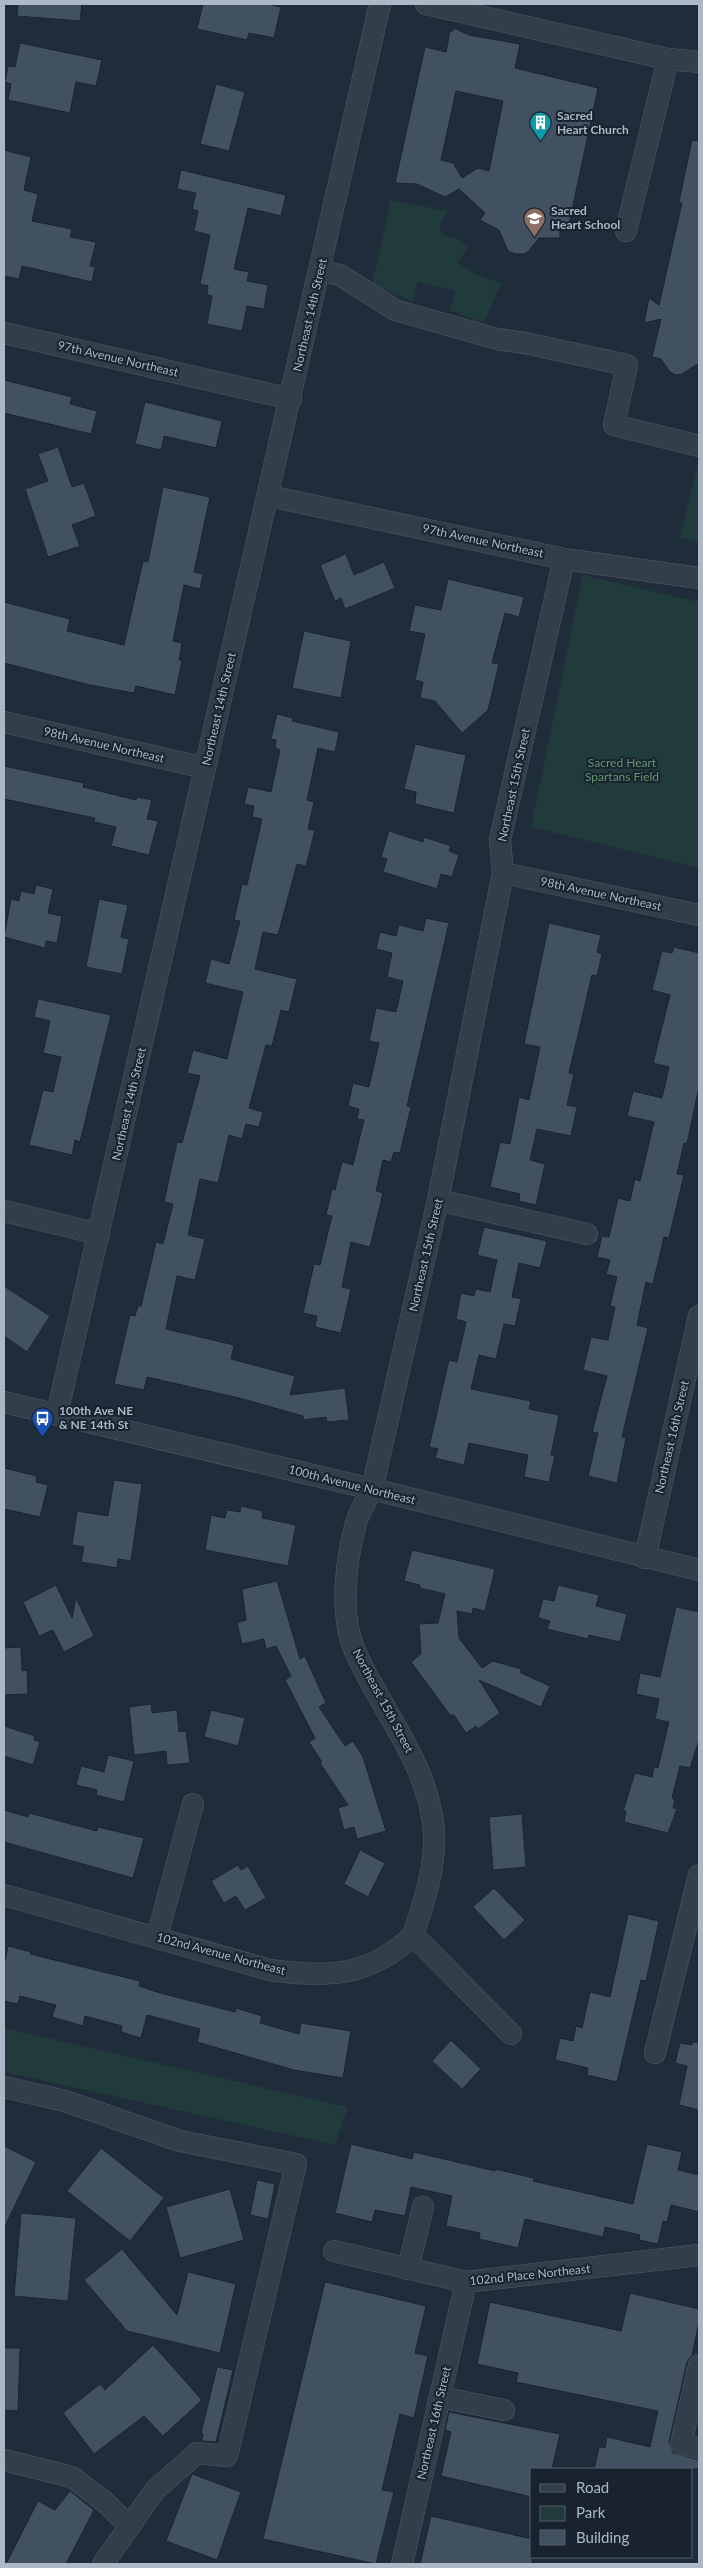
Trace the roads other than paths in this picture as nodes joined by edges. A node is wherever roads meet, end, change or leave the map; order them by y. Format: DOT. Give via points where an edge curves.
graph roads {
  1 [pos="380,4"];
  2 [pos="426,4"];
  3 [pos="668,59"];
  4 [pos="699,62"];
  5 [pos="626,231"];
  6 [pos="320,271"];
  7 [pos="4,333"];
  8 [pos="291,398"];
  9 [pos="699,446"];
  10 [pos="269,496"];
  11 [pos="564,559"];
  12 [pos="699,578"];
  13 [pos="4,722"];
  14 [pos="205,768"];
  15 [pos="503,873"];
  16 [pos="699,915"];
  17 [pos="438,1200"];
  18 [pos="4,1211"];
  19 [pos="99,1234"];
  20 [pos="587,1234"];
  21 [pos="699,1316"];
  22 [pos="4,1402"];
  23 [pos="57,1414"];
  24 [pos="372,1489"];
  25 [pos="645,1558"];
  26 [pos="699,1570"];
  27 [pos="193,1804"];
  28 [pos="699,1875"];
  29 [pos="4,1895"];
  30 [pos="413,1935"];
  31 [pos="157,1937"];
  32 [pos="511,2034"];
  33 [pos="655,2053"];
  34 [pos="4,2087"];
  35 [pos="423,2207"];
  36 [pos="334,2251"];
  37 [pos="699,2255"];
  38 [pos="408,2268"];
  39 [pos="466,2282"];
  40 [pos="699,2366"];
  41 [pos="440,2396"];
  42 [pos="504,2410"];
  43 [pos="690,2446"];
  44 [pos="4,2460"];
  45 [pos="129,2526"];
  46 [pos="103,2564"];
  47 [pos="402,2564"];
  1 -- 6 [label="street, Northeast 14th Street"];
  2 -- 3 [label="street"];
  3 -- 4 [label="street"];
  3 -- 5 [label="street"];
  6 -- 8 [label="street, Northeast 14th Street"];
  6 -- 9 [label="street" via="340,275 395,310 497,340 627,365 614,424"];
  7 -- 8 [label="street, 97th Avenue Northeast"];
  8 -- 10 [label="street, Northeast 14th Street"];
  10 -- 11 [label="street, 97th Avenue Northeast"];
  10 -- 14 [label="street, Northeast 14th Street"];
  11 -- 12 [label="street, 97th Avenue Northeast"];
  11 -- 15 [label="street, Northeast 15th Street" via="500,840"];
  13 -- 14 [label="street, 98th Avenue Northeast"];
  14 -- 19 [label="street, Northeast 14th Street"];
  15 -- 16 [label="street, 98th Avenue Northeast"];
  15 -- 17 [label="street, Northeast 15th Street"];
  17 -- 20 [label="street"];
  17 -- 24 [label="street, Northeast 15th Street"];
  18 -- 19 [label="street"];
  19 -- 23 [label="street, Northeast 14th Street"];
  21 -- 25 [label="street, Northeast 16th Street"];
  22 -- 23 [label="street, 100th Avenue Northeast"];
  23 -- 24 [label="street, 100th Avenue Northeast"];
  24 -- 25 [label="street, 100th Avenue Northeast"];
  24 -- 30 [label="street, Northeast 15th Street" via="356,1522 350,1552 346,1583 347,1621 354,1649 413,1756 434,1824 430,1874"];
  25 -- 26 [label="street, 100th Avenue Northeast"];
  27 -- 31 [label="street"];
  28 -- 33 [label="street"];
  29 -- 31 [label="street, 102nd Avenue Northeast"];
  30 -- 31 [label="street, 102nd Avenue Northeast" via="396,1952 366,1967 328,1974 270,1970"];
  30 -- 32 [label="street"];
  34 -- 45 [label="street" via="65,2101 180,2140 296,2164 227,2456 197,2453 155,2490"];
  35 -- 38 [label="street"];
  36 -- 38 [label="street, 102nd Place Northeast"];
  37 -- 39 [label="street, 102nd Place Northeast"];
  38 -- 39 [label="street, 102nd Place Northeast"];
  39 -- 41 [label="street, Northeast 16th Street"];
  40 -- 43 [label="street"];
  41 -- 42 [label="street"];
  41 -- 47 [label="street, Northeast 16th Street"];
  44 -- 45 [label="street" via="72,2477 106,2502"];
  45 -- 46 [label="street"];
}
